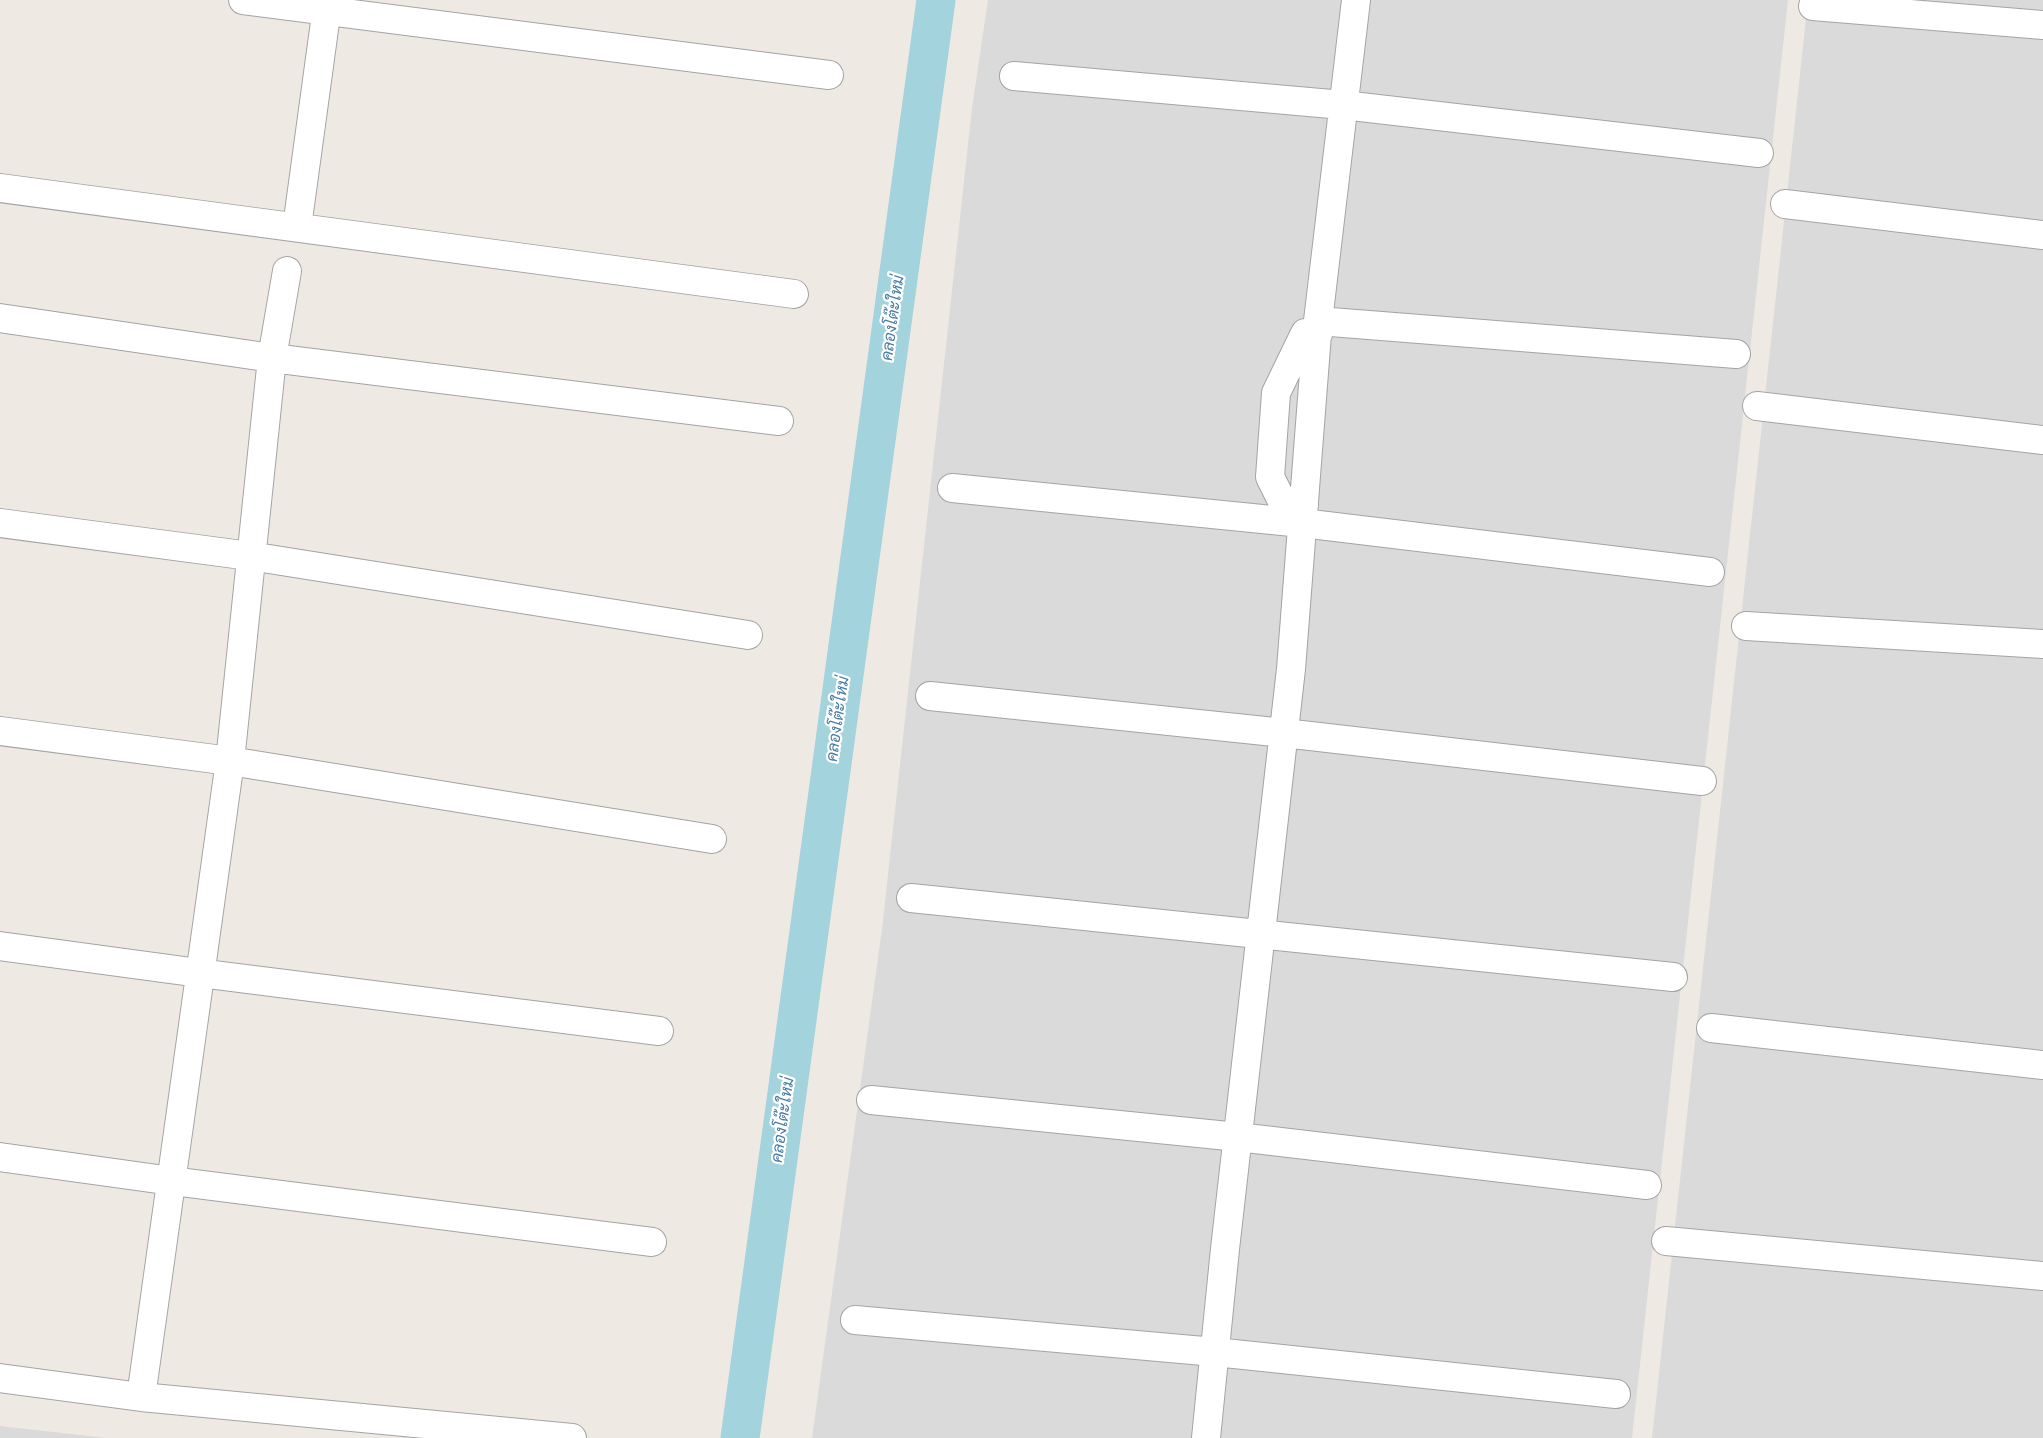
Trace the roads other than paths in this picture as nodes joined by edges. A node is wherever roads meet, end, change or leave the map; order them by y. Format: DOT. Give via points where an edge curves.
graph roads {
  1 [pos="243,0"];
  2 [pos="1356,0"];
  3 [pos="327,5"];
  4 [pos="1813,6"];
  5 [pos="2043,25"];
  6 [pos="829,75"];
  7 [pos="1014,76"];
  8 [pos="1344,105"];
  9 [pos="1759,153"];
  10 [pos="0,188"];
  11 [pos="1785,204"];
  12 [pos="297,227"];
  13 [pos="2043,235"];
  14 [pos="286,271"];
  15 [pos="794,294"];
  16 [pos="0,318"];
  17 [pos="1318,327"];
  18 [pos="1736,354"];
  19 [pos="272,358"];
  20 [pos="1757,406"];
  21 [pos="780,421"];
  22 [pos="2043,440"];
  23 [pos="952,488"];
  24 [pos="1303,514"];
  25 [pos="0,523"];
  26 [pos="250,556"];
  27 [pos="1710,572"];
  28 [pos="1746,626"];
  29 [pos="748,635"];
  30 [pos="2043,644"];
  31 [pos="930,696"];
  32 [pos="0,731"];
  33 [pos="1284,733"];
  34 [pos="230,761"];
  35 [pos="1702,781"];
  36 [pos="712,839"];
  37 [pos="911,898"];
  38 [pos="1261,933"];
  39 [pos="0,946"];
  40 [pos="199,974"];
  41 [pos="1673,976"];
  42 [pos="1711,1028"];
  43 [pos="659,1031"];
  44 [pos="2043,1065"];
  45 [pos="871,1100"];
  46 [pos="1238,1137"];
  47 [pos="0,1157"];
  48 [pos="172,1181"];
  49 [pos="1647,1186"];
  50 [pos="652,1242"];
  51 [pos="1666,1242"];
  52 [pos="2043,1276"];
  53 [pos="855,1320"];
  54 [pos="1215,1352"];
  55 [pos="0,1378"];
  56 [pos="1616,1394"];
  57 [pos="142,1397"];
  58 [pos="572,1438"];
  59 [pos="1206,1438"];
  1 -- 3 [label="street"];
  2 -- 8 [label="street"];
  3 -- 6 [label="street"];
  3 -- 12 [label="street"];
  4 -- 5 [label="street"];
  7 -- 8 [label="street"];
  8 -- 9 [label="street"];
  8 -- 17 [label="street"];
  10 -- 12 [label="street"];
  11 -- 13 [label="street"];
  12 -- 15 [label="street"];
  14 -- 19 [label="street"];
  16 -- 19 [label="street"];
  17 -- 18 [label="street"];
  17 -- 24 [label="street"];
  17 -- 24 [label="street" via="1305,333 1276,393 1270,477 1282,499"];
  19 -- 21 [label="street"];
  19 -- 26 [label="street"];
  20 -- 22 [label="street"];
  23 -- 24 [label="street"];
  24 -- 27 [label="street"];
  24 -- 33 [label="street"];
  25 -- 26 [label="street"];
  26 -- 29 [label="street"];
  26 -- 34 [label="street"];
  28 -- 30 [label="street"];
  31 -- 33 [label="street"];
  32 -- 34 [label="street"];
  33 -- 35 [label="street"];
  33 -- 38 [label="street"];
  34 -- 36 [label="street"];
  34 -- 40 [label="street"];
  37 -- 38 [label="street"];
  38 -- 41 [label="street"];
  38 -- 46 [label="street"];
  39 -- 40 [label="street"];
  40 -- 43 [label="street"];
  40 -- 48 [label="street"];
  42 -- 44 [label="street"];
  45 -- 46 [label="street"];
  46 -- 49 [label="street"];
  46 -- 54 [label="street"];
  47 -- 48 [label="street"];
  48 -- 50 [label="street"];
  48 -- 57 [label="street"];
  51 -- 52 [label="street"];
  53 -- 54 [label="street"];
  54 -- 56 [label="street"];
  54 -- 59 [label="street"];
  55 -- 57 [label="street"];
  57 -- 58 [label="street"];
}
